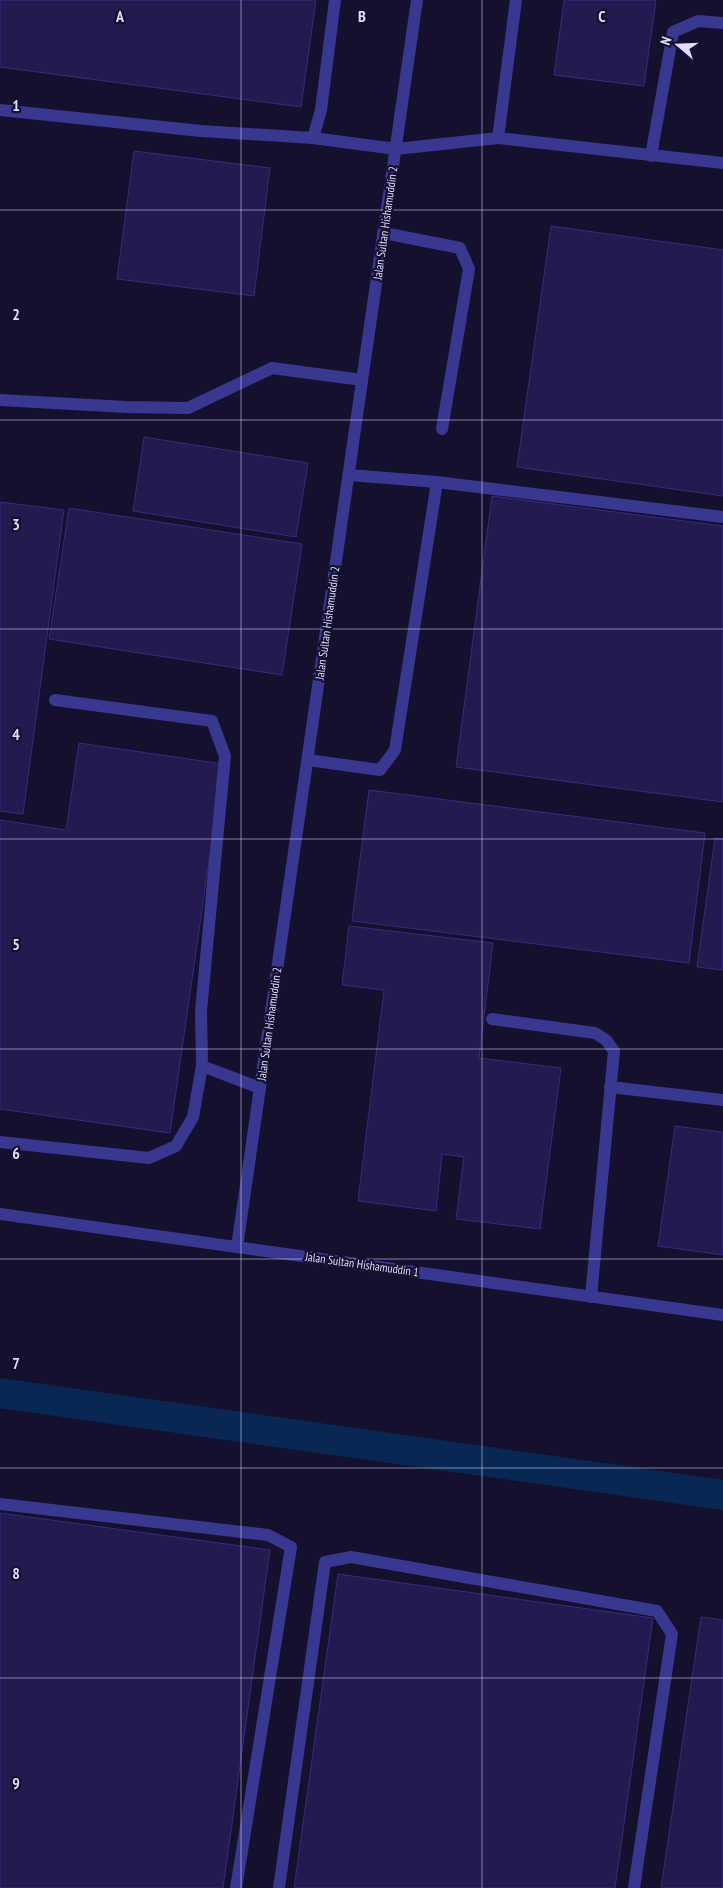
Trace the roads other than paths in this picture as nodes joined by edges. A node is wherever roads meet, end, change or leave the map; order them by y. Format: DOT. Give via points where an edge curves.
graph roads {
  1 [pos="335,0"];
  2 [pos="417,0"];
  3 [pos="516,0"];
  4 [pos="723,23"];
  5 [pos="0,110"];
  6 [pos="313,138"];
  7 [pos="498,138"];
  8 [pos="396,149"];
  9 [pos="651,156"];
  10 [pos="723,163"];
  11 [pos="384,233"];
  12 [pos="362,380"];
  13 [pos="0,400"];
  14 [pos="442,429"];
  15 [pos="349,475"];
  16 [pos="437,482"];
  17 [pos="723,517"];
  18 [pos="55,700"];
  19 [pos="308,760"];
  20 [pos="492,1019"];
  21 [pos="202,1066"];
  22 [pos="610,1087"];
  23 [pos="260,1088"];
  24 [pos="723,1100"];
  25 [pos="0,1142"];
  26 [pos="0,1214"];
  27 [pos="237,1247"];
  28 [pos="591,1297"];
  29 [pos="723,1315"];
  30 [pos="0,1504"];
  31 [pos="236,1888"];
  32 [pos="279,1888"];
  33 [pos="634,1888"];
  1 -- 6 [label="street" via="321,110"];
  2 -- 8 [label="street, Jalan Sultan Hishamuddin 2"];
  3 -- 7 [label="street"];
  4 -- 9 [label="street" via="698,21 673,32"];
  5 -- 6 [label="street" via="201,131"];
  6 -- 8 [label="street"];
  7 -- 8 [label="street"];
  7 -- 9 [label="street"];
  8 -- 11 [label="street, Jalan Sultan Hishamuddin 2"];
  9 -- 10 [label="street"];
  11 -- 12 [label="street, Jalan Sultan Hishamuddin 2"];
  11 -- 14 [label="street" via="460,248 468,269"];
  12 -- 13 [label="street" via="272,368 188,408"];
  12 -- 15 [label="street, Jalan Sultan Hishamuddin 2"];
  15 -- 16 [label="street"];
  15 -- 19 [label="street, Jalan Sultan Hishamuddin 2"];
  16 -- 17 [label="street"];
  16 -- 19 [label="street" via="395,750 380,770"];
  18 -- 21 [label="street" via="212,721 225,756 201,1011"];
  19 -- 23 [label="street, Jalan Sultan Hishamuddin 2"];
  20 -- 22 [label="street" via="595,1033 614,1051"];
  21 -- 23 [label="street"];
  21 -- 25 [label="street" via="193,1118 176,1146 149,1158"];
  22 -- 24 [label="street"];
  22 -- 28 [label="street"];
  23 -- 27 [label="street, Jalan Sultan Hishamuddin 2"];
  26 -- 27 [label="street, Jalan Sultan Hishamuddin 1"];
  27 -- 28 [label="street, Jalan Sultan Hishamuddin 1"];
  28 -- 29 [label="street, Jalan Sultan Hishamuddin 1"];
  30 -- 31 [label="street" via="268,1535 290,1547"];
  32 -- 33 [label="street" via="325,1562 351,1557 657,1610 672,1634"];
}
